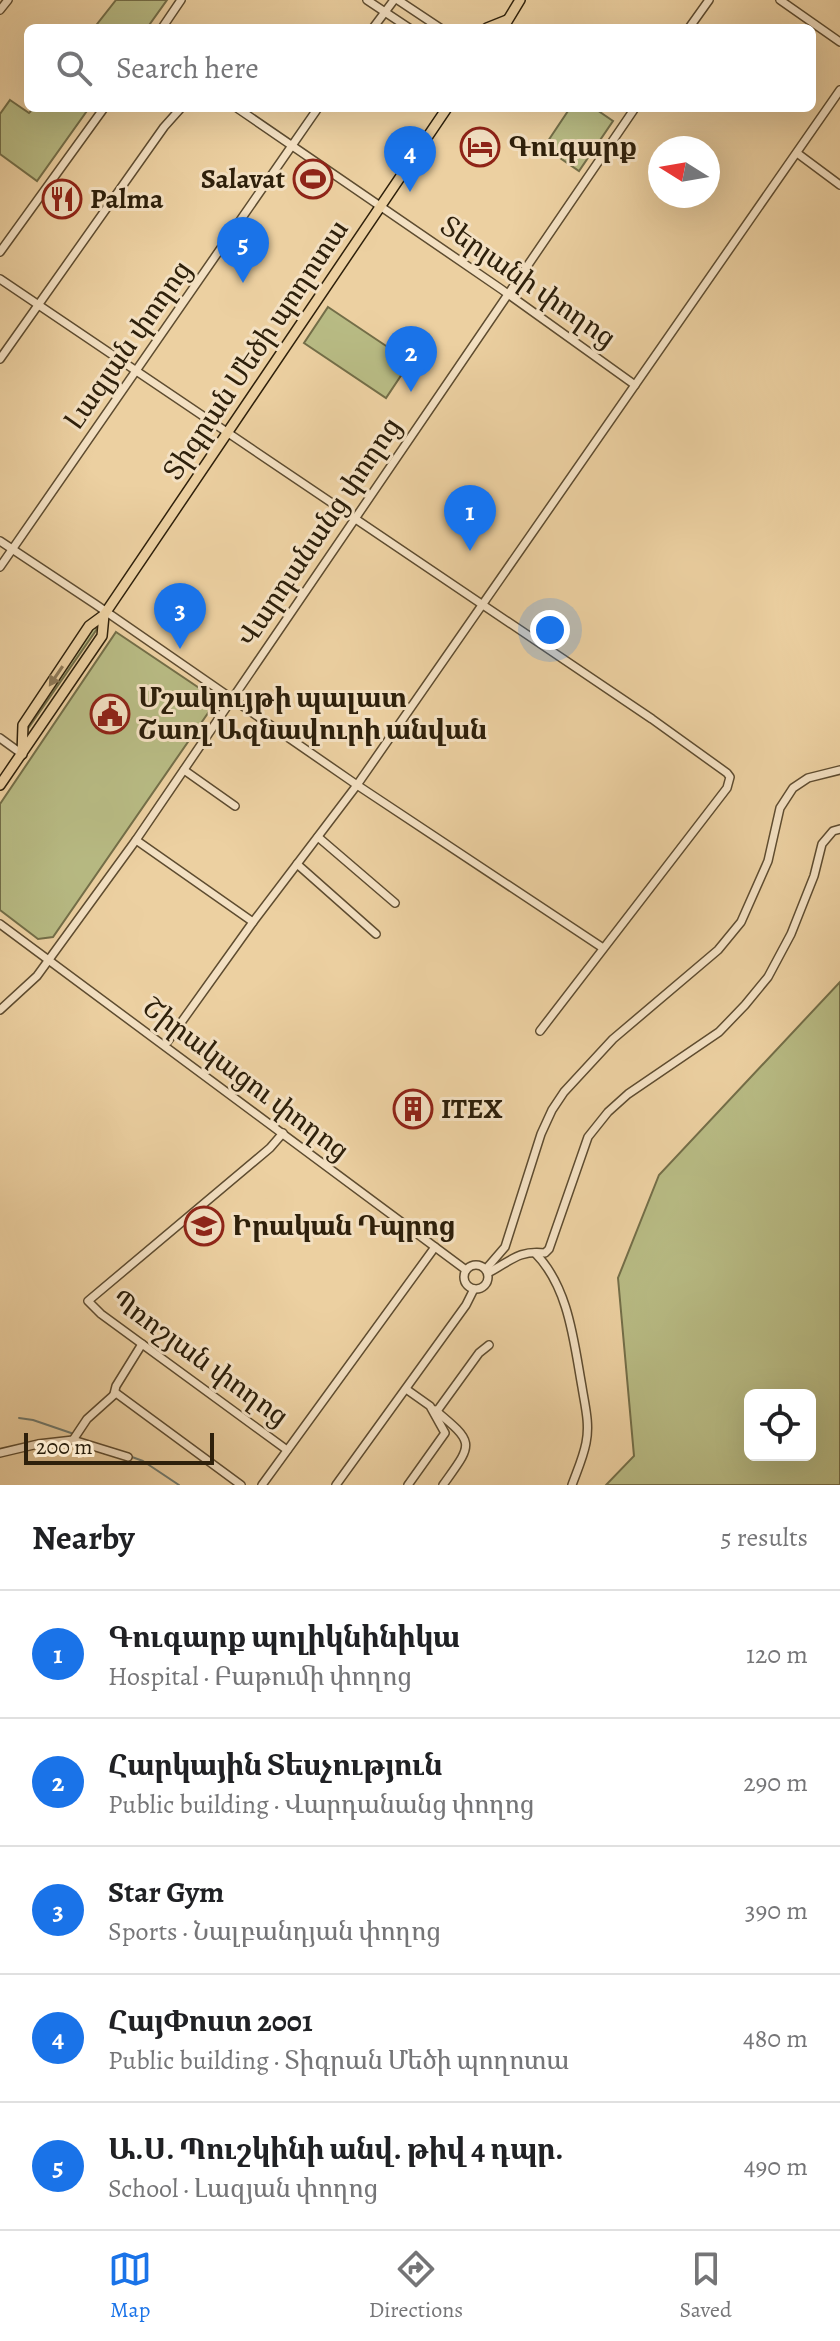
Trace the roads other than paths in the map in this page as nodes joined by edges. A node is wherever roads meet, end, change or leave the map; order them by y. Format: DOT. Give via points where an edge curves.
graph roads {
  1 [pos="8,0"];
  2 [pos="181,0"];
  3 [pos="367,0"];
  4 [pos="396,0"];
  5 [pos="520,0"];
  6 [pos="709,0"];
  7 [pos="780,0"];
  8 [pos="0,10"];
  9 [pos="385,12"];
  10 [pos="165,24"];
  11 [pos="376,24"];
  12 [pos="403,24"];
  13 [pos="434,24"];
  14 [pos="505,24"];
  15 [pos="692,24"];
  16 [pos="814,24"];
  17 [pos="816,25"];
  18 [pos="840,42"];
  19 [pos="840,90"];
  20 [pos="101,112"];
  21 [pos="177,112"];
  22 [pos="243,112"];
  23 [pos="315,112"];
  24 [pos="443,112"];
  25 [pos="632,112"];
  26 [pos="293,146"];
  27 [pos="797,153"];
  28 [pos="840,185"];
  29 [pos="379,207"];
  30 [pos="0,252"];
  31 [pos="0,279"];
  32 [pos="509,294"];
  33 [pos="38,306"];
  34 [pos="0,359"];
  35 [pos="136,372"];
  36 [pos="635,385"];
  37 [pos="227,432"];
  38 [pos="354,518"];
  39 [pos="0,541"];
  40 [pos="12,549"];
  41 [pos="0,567"];
  42 [pos="482,604"];
  43 [pos="105,614"];
  44 [pos="233,699"];
  45 [pos="0,738"];
  46 [pos="22,754"];
  47 [pos="184,770"];
  48 [pos="840,770"];
  49 [pos="0,785"];
  50 [pos="357,785"];
  51 [pos="235,806"];
  52 [pos="840,829"];
  53 [pos="318,837"];
  54 [pos="136,840"];
  55 [pos="297,864"];
  56 [pos="395,903"];
  57 [pos="253,922"];
  58 [pos="0,924"];
  59 [pos="376,934"];
  60 [pos="603,948"];
  61 [pos="50,959"];
  62 [pos="0,1010"];
  63 [pos="540,1031"];
  64 [pos="165,1045"];
  65 [pos="283,1133"];
  66 [pos="435,1247"];
  67 [pos="534,1251"];
  68 [pos="466,1270"];
  69 [pos="487,1271"];
  70 [pos="474,1289"];
  71 [pos="142,1344"];
  72 [pos="489,1345"];
  73 [pos="406,1389"];
  74 [pos="114,1394"];
  75 [pos="434,1409"];
  76 [pos="73,1440"];
  77 [pos="287,1450"];
  78 [pos="0,1453"];
  79 [pos="128,1457"];
  80 [pos="241,1485"];
  81 [pos="262,1485"];
  82 [pos="336,1485"];
  83 [pos="408,1485"];
  84 [pos="443,1485"];
  85 [pos="572,1485"];
  1 -- 8 [label="street"];
  2 -- 10 [label="street"];
  3 -- 9 [label="street"];
  4 -- 9 [label="street"];
  4 -- 13 [label="street"];
  5 -- 14 [label="main road"];
  6 -- 15 [label="street"];
  7 -- 16 [label="street"];
  9 -- 11 [label="street"];
  9 -- 12 [label="street"];
  17 -- 18 [label="street"];
  19 -- 27 [label="street"];
  20 -- 30 [label="street"];
  21 -- 33 [label="street"];
  22 -- 26 [label="street, Տերյանի փողոց"];
  23 -- 26 [label="street, Լազյան փողոց"];
  24 -- 29 [label="main road, Տիգրան Մեծի պողոտա"];
  25 -- 32 [label="street, Վարդանանց փողոց"];
  26 -- 29 [label="street, Տերյանի փողոց"];
  26 -- 35 [label="street, Լազյան փողոց"];
  27 -- 28 [label="street"];
  27 -- 36 [label="street"];
  29 -- 32 [label="street, Տերյանի փողոց"];
  29 -- 37 [label="main road, Տիգրան Մեծի պողոտա"];
  31 -- 33 [label="street"];
  32 -- 36 [label="street, Տերյանի փողոց"];
  32 -- 38 [label="street, Վարդանանց փողոց"];
  33 -- 34 [label="street"];
  33 -- 35 [label="street"];
  35 -- 37 [label="street"];
  35 -- 40 [label="street, Լազյան փողոց"];
  36 -- 42 [label="street"];
  37 -- 38 [label="street"];
  37 -- 43 [label="main road, Տիգրան Մեծի պողոտա"];
  38 -- 42 [label="street"];
  38 -- 44 [label="street, Վարդանանց փողոց"];
  39 -- 40 [label="street"];
  40 -- 41 [label="street, Լազյան փողոց"];
  40 -- 43 [label="street"];
  42 -- 50 [label="street"];
  42 -- 60 [label="street" via="730,777 727,788"];
  43 -- 44 [label="street"];
  43 -- 46 [label="main road, Տիգրան Մեծի պողոտա" via="102,636"];
  43 -- 46 [label="main road, Տիգրան Մեծի պողոտա, one-way" via="89,626 23,725"];
  44 -- 47 [label="street, Վարդանանց փողոց"];
  44 -- 50 [label="street"];
  45 -- 46 [label="street"];
  46 -- 49 [label="main road, Տիգրան Մեծի պողոտա"];
  47 -- 51 [label="street"];
  47 -- 54 [label="street, Վարդանանց փողոց"];
  48 -- 69 [label="street" via="793,788 780,808 768,861 741,922 718,950 613,1039 564,1092 541,1134 505,1247"];
  50 -- 53 [label="street"];
  50 -- 60 [label="street"];
  52 -- 67 [label="street" via="822,844 791,934 768,977 729,1024 628,1094 597,1124 584,1145 549,1249"];
  53 -- 55 [label="street"];
  53 -- 56 [label="street"];
  54 -- 57 [label="street"];
  54 -- 61 [label="street, Վարդանանց փողոց"];
  55 -- 57 [label="street"];
  55 -- 59 [label="street"];
  57 -- 64 [label="street"];
  58 -- 61 [label="street, Շիրակացու փողոց"];
  60 -- 63 [label="street"];
  61 -- 62 [label="street, Վարդանանց փողոց"];
  61 -- 64 [label="street, Շիրակացու փողոց"];
  64 -- 65 [label="street, Շիրակացու փողոց"];
  65 -- 66 [label="street, Շիրակացու փողոց"];
  65 -- 71 [label="street, Պռոշյան փողոց" via="88,1301"];
  66 -- 68 [label="street, Շիրակացու փողոց"];
  66 -- 77 [label="street"];
  67 -- 69 [label="street"];
  67 -- 85 [label="street" via="561,1298 587,1413 586,1442"];
  68 -- 69 [label="street" via="476,1265"];
  68 -- 70 [label="street" via="465,1282"];
  69 -- 70 [label="street" via="485,1286"];
  70 -- 73 [label="street"];
  71 -- 74 [label="street"];
  71 -- 77 [label="street, Պռոշյան փողոց"];
  72 -- 75 [label="street"];
  73 -- 75 [label="street"];
  73 -- 82 [label="street"];
  74 -- 76 [label="street"];
  74 -- 80 [label="street"];
  75 -- 83 [label="street" via="445,1433"];
  75 -- 84 [label="street" via="466,1439 467,1448"];
  76 -- 78 [label="street"];
  76 -- 79 [label="street"];
  77 -- 81 [label="street"];
}
